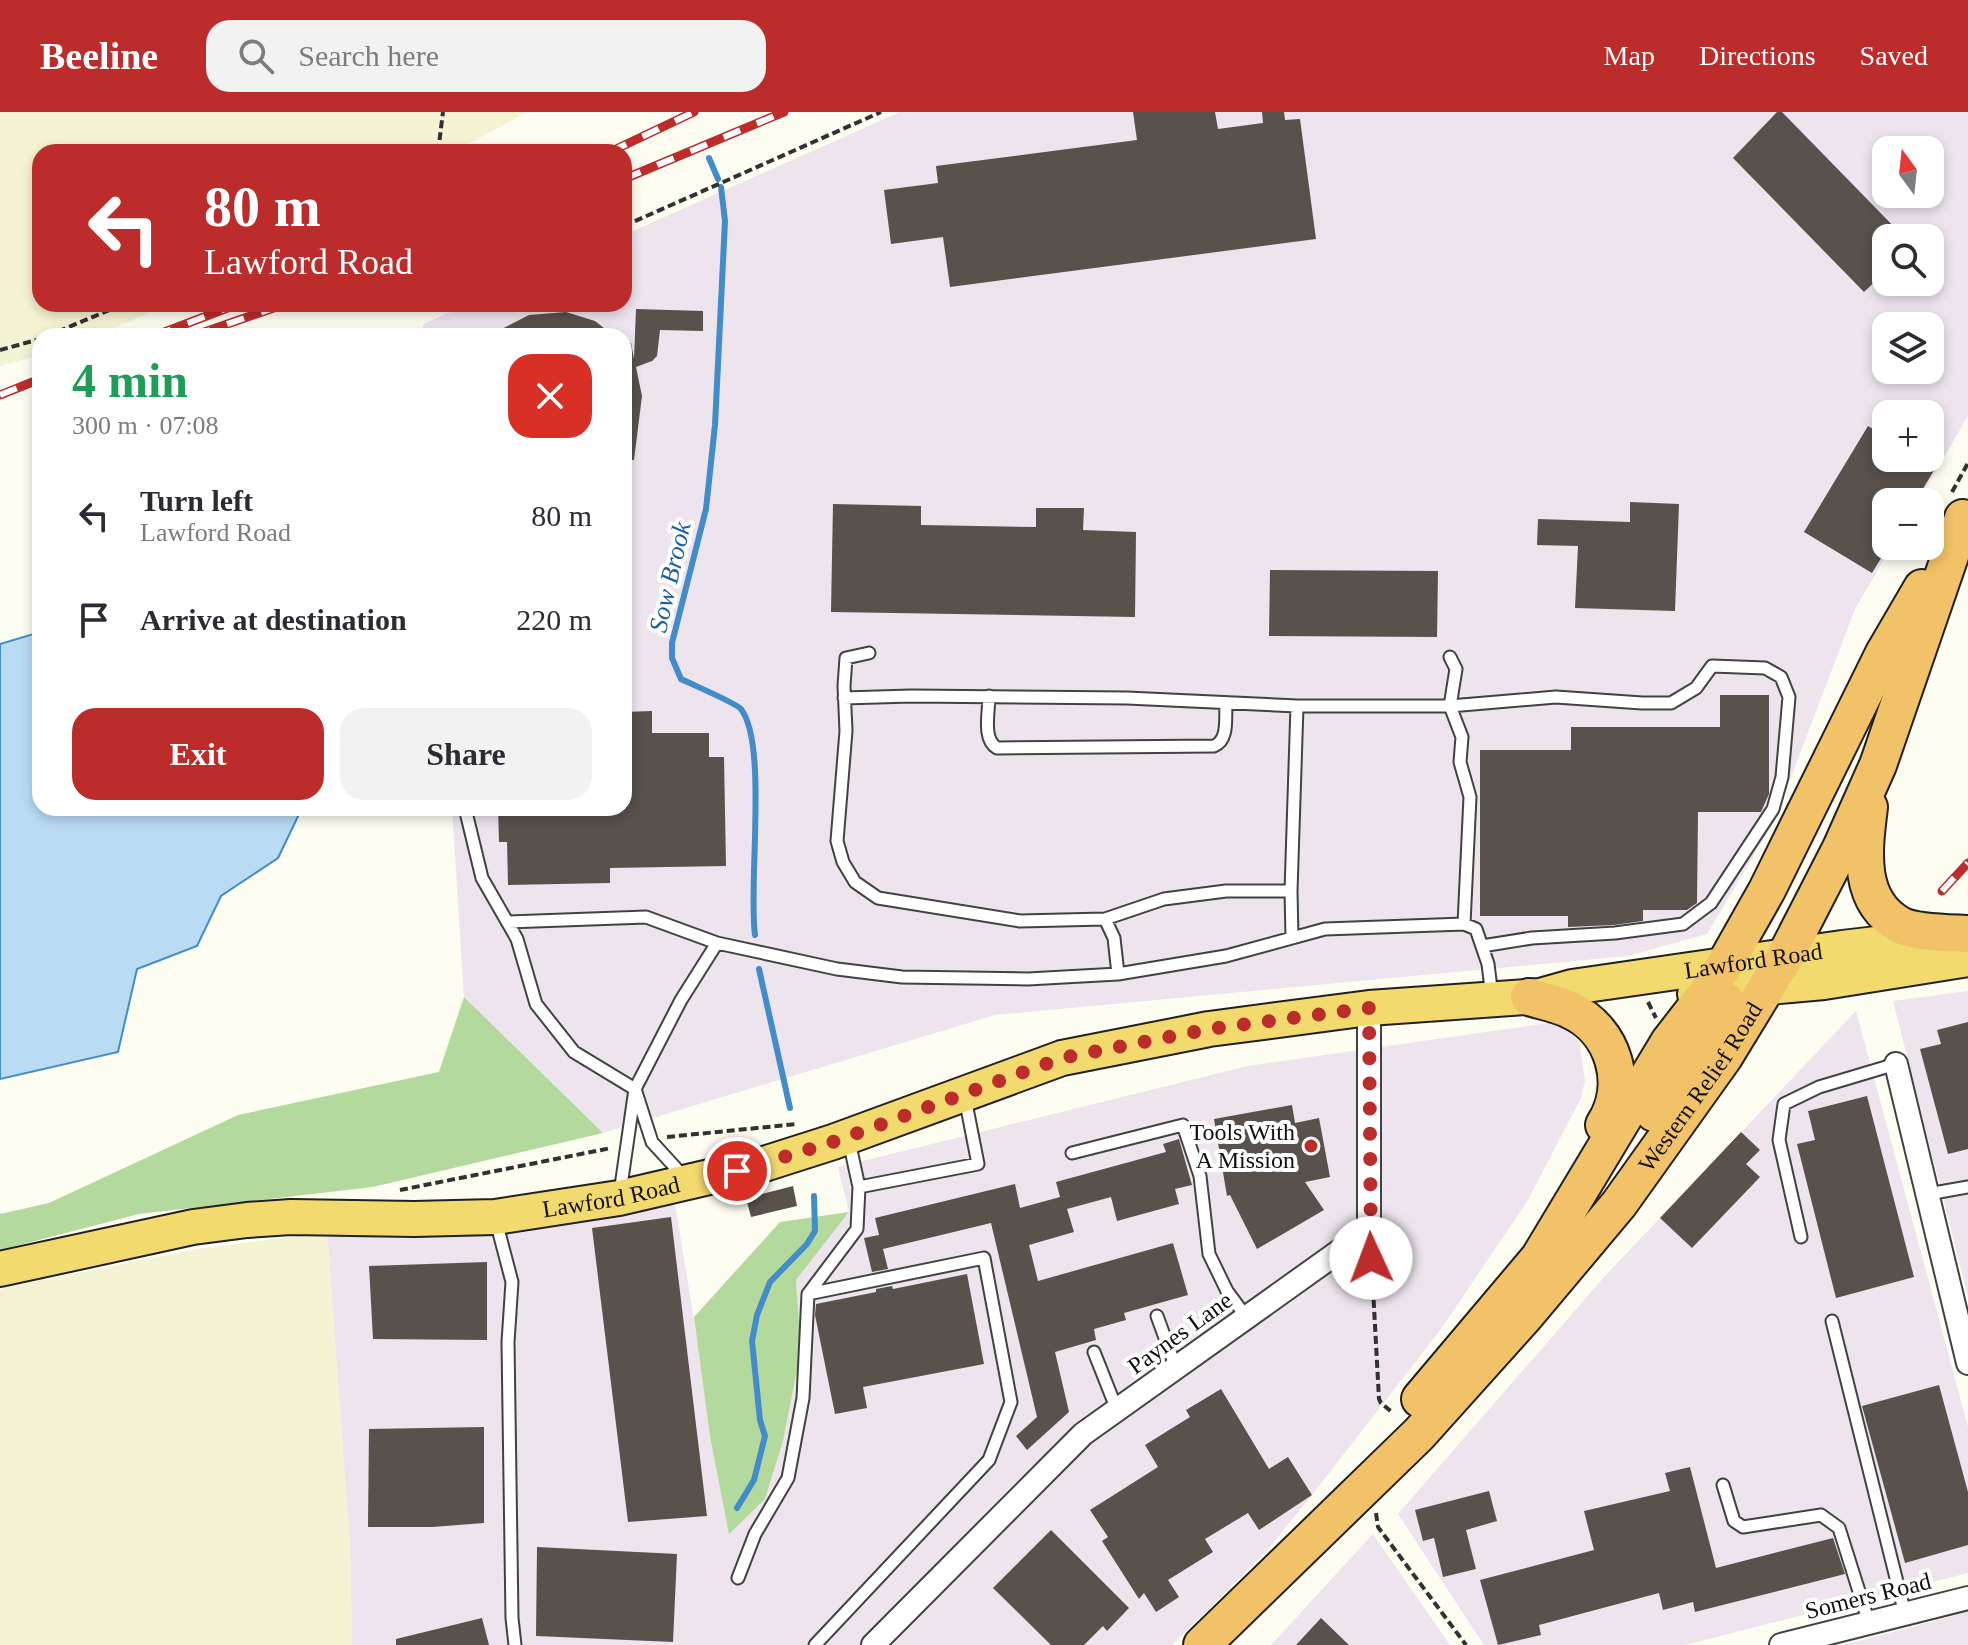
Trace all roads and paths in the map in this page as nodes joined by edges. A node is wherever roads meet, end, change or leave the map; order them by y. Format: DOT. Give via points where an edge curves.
graph roads {
  1 [pos="443,112"];
  2 [pos="881,112"];
  3 [pos="439,144"];
  4 [pos="632,222"];
  5 [pos="105,312"];
  6 [pos="66,328"];
  7 [pos="32,341"];
  8 [pos="0,350"];
  9 [pos="1966,514"];
  10 [pos="1927,620"];
  11 [pos="869,653"];
  12 [pos="1450,657"];
  13 [pos="989,696"];
  14 [pos="844,698"];
  15 [pos="1226,703"];
  16 [pos="1297,706"];
  17 [pos="1450,706"];
  18 [pos="1872,777"];
  19 [pos="467,816"];
  20 [pos="1291,891"];
  21 [pos="1105,919"];
  22 [pos="507,922"];
  23 [pos="1464,924"];
  24 [pos="1968,935"];
  25 [pos="1292,938"];
  26 [pos="717,943"];
  27 [pos="1482,946"];
  28 [pos="1968,959"];
  29 [pos="1118,974"];
  30 [pos="1742,976"];
  31 [pos="1534,996"];
  32 [pos="1492,999"];
  33 [pos="1369,1008"];
  34 [pos="1896,1064"];
  35 [pos="635,1089"];
  36 [pos="964,1093"];
  37 [pos="848,1137"];
  38 [pos="1072,1153"];
  39 [pos="689,1183"];
  40 [pos="859,1187"];
  41 [pos="1968,1187"];
  42 [pos="1928,1194"];
  43 [pos="619,1198"];
  44 [pos="495,1217"];
  45 [pos="1369,1230"];
  46 [pos="1801,1237"];
  47 [pos="1539,1258"];
  48 [pos="0,1269"];
  49 [pos="808,1294"];
  50 [pos="1157,1316"];
  51 [pos="1247,1318"];
  52 [pos="1832,1321"];
  53 [pos="1094,1352"];
  54 [pos="1968,1363"];
  55 [pos="1176,1368"];
  56 [pos="1117,1410"];
  57 [pos="1393,1413"];
  58 [pos="1723,1485"];
  59 [pos="1375,1505"];
  60 [pos="1288,1561"];
  61 [pos="738,1578"];
  62 [pos="1968,1598"];
  63 [pos="1905,1614"];
  64 [pos="1869,1623"];
  65 [pos="515,1645"];
  66 [pos="815,1645"];
  67 [pos="873,1645"];
  68 [pos="1202,1645"];
  69 [pos="1466,1645"];
  70 [pos="1781,1645"];
  1 -- 3 [label="path"];
  2 -- 4 [label="path"];
  5 -- 6 [label="path"];
  7 -- 8 [label="path"];
  9 -- 10 [label="highway, Western Relief Road"];
  9 -- 30 [label="highway, Western Relief Road" via="1884,653 1767,890"];
  10 -- 18 [label="highway, Western Relief Road"];
  10 -- 30 [label="highway" via="1770,933"];
  11 -- 14 [label="lane" via="846,658"];
  12 -- 17 [label="lane" via="1456,669"];
  13 -- 14 [label="lane"];
  13 -- 15 [label="lane"];
  13 -- 15 [label="lane" via="988,738 997,748 1214,746 1224,738"];
  14 -- 21 [label="lane" via="837,841 855,882 878,898 1020,921"];
  15 -- 16 [label="lane"];
  16 -- 17 [label="lane"];
  16 -- 20 [label="lane"];
  17 -- 23 [label="lane" via="1462,737 1460,762 1470,797"];
  17 -- 27 [label="lane" via="1556,697 1671,703 1696,688 1712,666 1765,668 1781,677 1789,697 1782,777 1773,809 1711,903 1683,924"];
  18 -- 24 [label="highway" via="1865,876 1875,902 1901,926"];
  18 -- 30 [label="highway, Western Relief Road" via="1841,848"];
  19 -- 22 [label="lane" via="482,878"];
  20 -- 21 [label="lane" via="1226,891 1164,899"];
  20 -- 25 [label="lane"];
  21 -- 29 [label="lane" via="1114,938"];
  22 -- 26 [label="lane" via="646,917"];
  22 -- 35 [label="lane" via="536,1004 574,1052"];
  23 -- 25 [label="lane" via="1325,929"];
  23 -- 27 [label="lane" via="1476,929"];
  24 -- 30 [label="main road, Lawford Road" via="1895,941"];
  25 -- 29 [label="lane" via="1226,956"];
  26 -- 29 [label="lane" via="902,977"];
  26 -- 35 [label="lane"];
  27 -- 32 [label="lane"];
  28 -- 30 [label="main road, Lawford Road" via="1824,982"];
  30 -- 31 [label="main road, Lawford Road" via="1580,1003"];
  30 -- 47 [label="highway, Western Relief Road" via="1669,1042"];
  30 -- 60 [label="highway, Western Relief Road" via="1724,1057 1619,1204 1419,1434"];
  31 -- 32 [label="main road, Lawford Road"];
  31 -- 47 [label="highway" via="1572,1010 1597,1031 1607,1041 1619,1077 1614,1110 1560,1194"];
  32 -- 33 [label="main road, Lawford Road"];
  33 -- 36 [label="main road, Lawford Road" via="1209,1029 1062,1058"];
  33 -- 45 [label="street"];
  34 -- 42 [label="street"];
  34 -- 46 [label="lane" via="1819,1087 1784,1104 1779,1140"];
  35 -- 39 [label="lane" via="652,1142"];
  35 -- 43 [label="lane"];
  36 -- 37 [label="main road, Lawford Road"];
  36 -- 40 [label="lane" via="978,1164"];
  37 -- 39 [label="main road, Lawford Road"];
  37 -- 40 [label="lane"];
  38 -- 51 [label="lane" via="1183,1125 1200,1176 1209,1254"];
  39 -- 43 [label="main road, Lawford Road"];
  40 -- 49 [label="lane" via="857,1229"];
  41 -- 42 [label="lane"];
  42 -- 54 [label="street"];
  43 -- 44 [label="main road, Lawford Road"];
  44 -- 48 [label="main road, Lawford Road" via="247,1220"];
  44 -- 65 [label="lane" via="512,1282 508,1342"];
  45 -- 51 [label="street, Paynes Lane"];
  45 -- 57 [label="path" via="1379,1399"];
  47 -- 60 [label="highway, Western Relief Road"];
  49 -- 61 [label="lane" via="803,1398 788,1478 755,1534"];
  49 -- 66 [label="lane" via="984,1258 1011,1402 989,1460"];
  50 -- 55 [label="lane"];
  51 -- 55 [label="street, Paynes Lane"];
  52 -- 63 [label="lane"];
  53 -- 56 [label="lane"];
  55 -- 56 [label="street, Paynes Lane"];
  56 -- 67 [label="street, Paynes Lane" via="1083,1434"];
  58 -- 64 [label="lane" via="1734,1521 1743,1527 1821,1515 1832,1521 1843,1537"];
  59 -- 69 [label="path" via="1378,1527"];
  60 -- 68 [label="highway, Western Relief Road"];
  62 -- 63 [label="street, Somers Road"];
  63 -- 64 [label="street, Somers Road"];
  64 -- 70 [label="street, Somers Road"];
}
